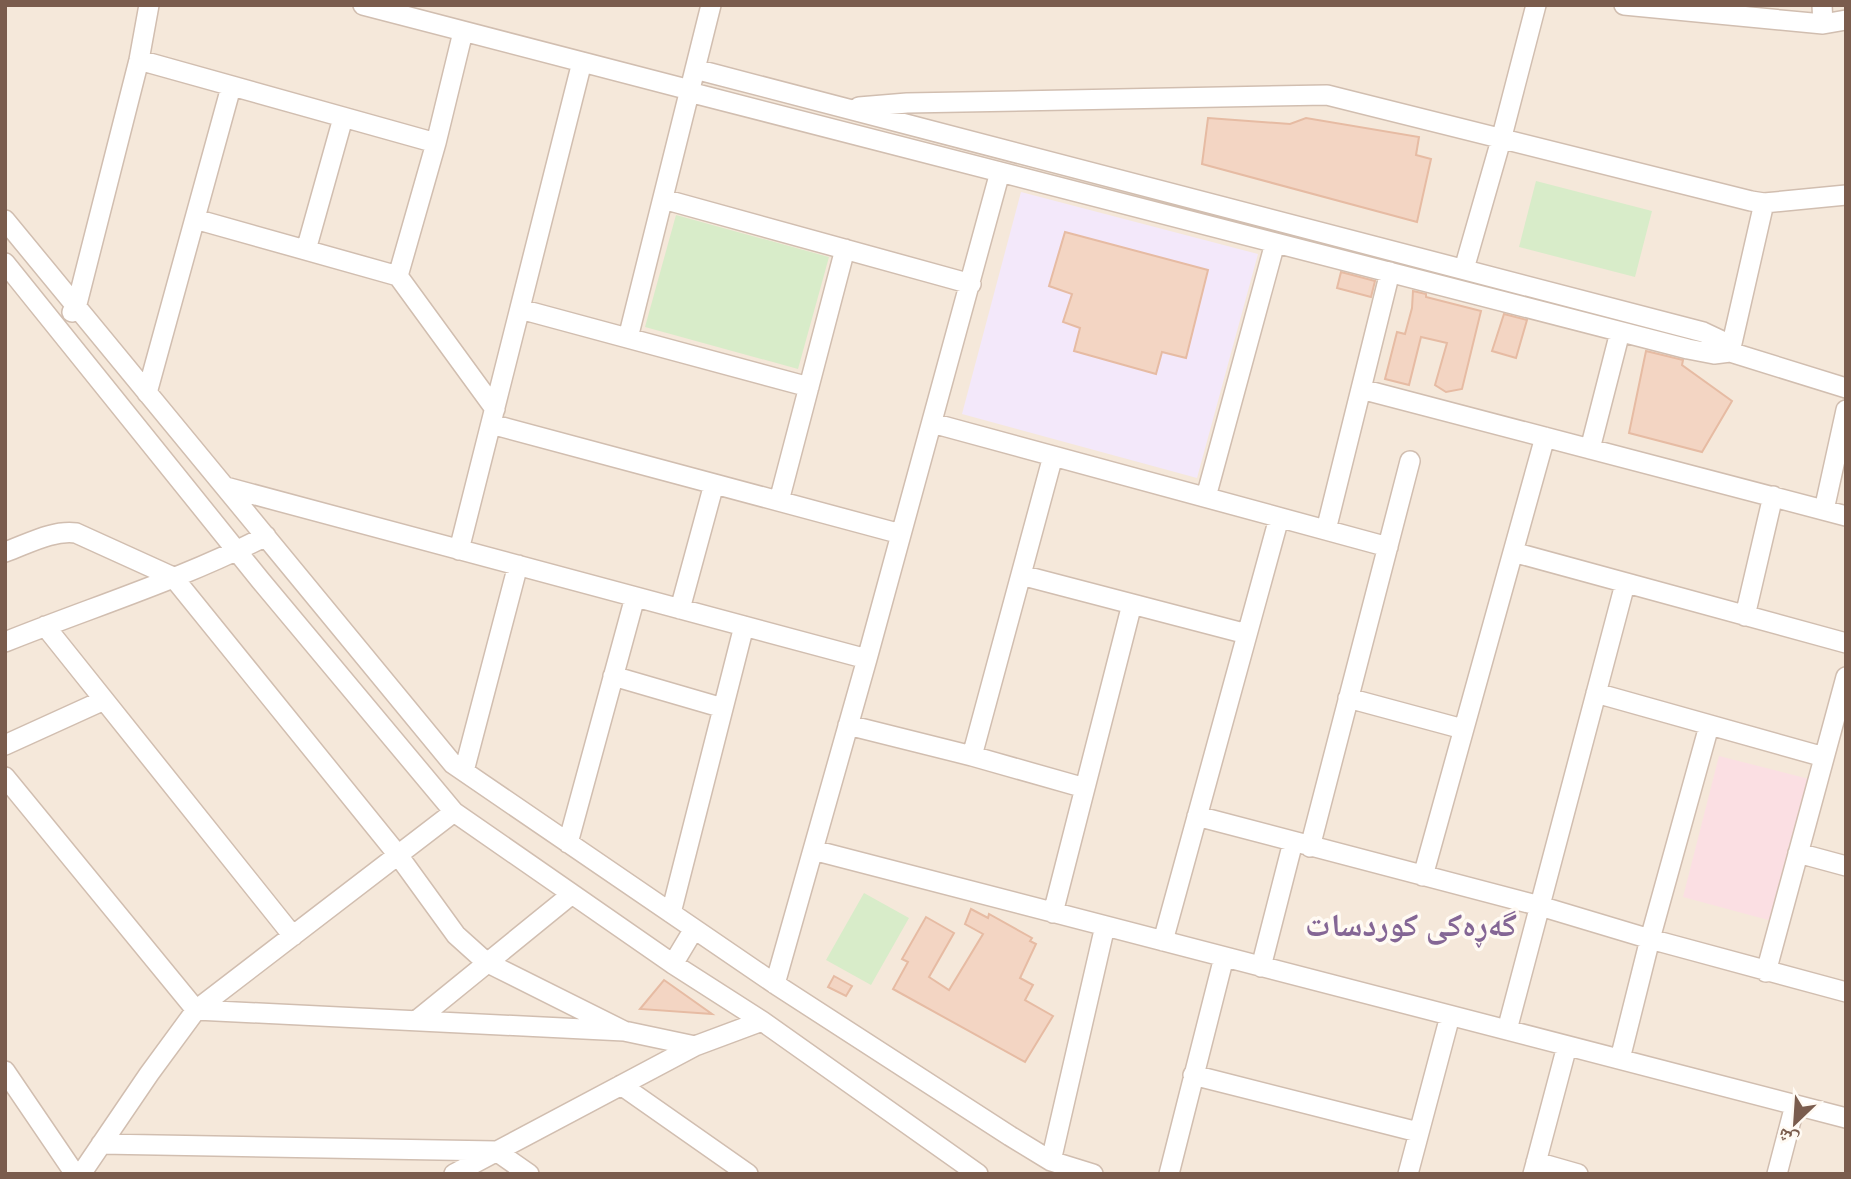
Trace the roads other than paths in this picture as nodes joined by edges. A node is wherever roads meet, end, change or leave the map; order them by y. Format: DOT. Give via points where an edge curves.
graph roads {
  1 [pos="149,5"];
  2 [pos="363,5"];
  3 [pos="711,5"];
  4 [pos="1536,5"];
  5 [pos="1624,5"];
  6 [pos="1822,15"];
  7 [pos="1846,20"];
  8 [pos="463,32"];
  9 [pos="139,61"];
  10 [pos="582,62"];
  11 [pos="695,69"];
  12 [pos="231,87"];
  13 [pos="689,91"];
  14 [pos="844,108"];
  15 [pos="343,118"];
  16 [pos="1501,140"];
  17 [pos="436,143"];
  18 [pos="1000,172"];
  19 [pos="1846,195"];
  20 [pos="663,199"];
  21 [pos="1764,203"];
  22 [pos="195,219"];
  23 [pos="5,220"];
  24 [pos="1276,243"];
  25 [pos="845,249"];
  26 [pos="306,250"];
  27 [pos="5,263"];
  28 [pos="1464,268"];
  29 [pos="1390,272"];
  30 [pos="398,276"];
  31 [pos="971,285"];
  32 [pos="77,304"];
  33 [pos="520,309"];
  34 [pos="51,321"];
  35 [pos="1620,332"];
  36 [pos="628,338"];
  37 [pos="1730,352"];
  38 [pos="809,387"];
  39 [pos="1846,388"];
  40 [pos="1361,389"];
  41 [pos="147,393"];
  42 [pos="1846,410"];
  43 [pos="493,416"];
  44 [pos="932,423"];
  45 [pos="1545,437"];
  46 [pos="1590,449"];
  47 [pos="1054,456"];
  48 [pos="1410,461"];
  49 [pos="714,484"];
  50 [pos="226,487"];
  51 [pos="1773,496"];
  52 [pos="1206,497"];
  53 [pos="779,501"];
  54 [pos="1824,510"];
  55 [pos="1846,516"];
  56 [pos="1279,518"];
  57 [pos="1326,530"];
  58 [pos="901,534"];
  59 [pos="267,536"];
  60 [pos="1388,547"];
  61 [pos="459,550"];
  62 [pos="237,551"];
  63 [pos="5,552"];
  64 [pos="1513,552"];
  65 [pos="518,565"];
  66 [pos="1021,575"];
  67 [pos="173,577"];
  68 [pos="1625,584"];
  69 [pos="635,597"];
  70 [pos="1132,604"];
  71 [pos="680,609"];
  72 [pos="1745,616"];
  73 [pos="45,626"];
  74 [pos="744,626"];
  75 [pos="1247,634"];
  76 [pos="5,642"];
  77 [pos="1846,643"];
  78 [pos="867,659"];
  79 [pos="613,676"];
  80 [pos="1846,677"];
  81 [pos="1596,693"];
  82 [pos="1348,698"];
  83 [pos="104,700"];
  84 [pos="723,708"];
  85 [pos="848,725"];
  86 [pos="1709,726"];
  87 [pos="1463,729"];
  88 [pos="5,746"];
  89 [pos="972,756"];
  90 [pos="1824,757"];
  91 [pos="464,772"];
  92 [pos="5,777"];
  93 [pos="1085,788"];
  94 [pos="454,812"];
  95 [pos="1197,816"];
  96 [pos="568,843"];
  97 [pos="1301,845"];
  98 [pos="813,850"];
  99 [pos="1798,853"];
  100 [pos="398,855"];
  101 [pos="1846,866"];
  102 [pos="1423,876"];
  103 [pos="572,894"];
  104 [pos="1540,906"];
  105 [pos="671,913"];
  106 [pos="1053,913"];
  107 [pos="1105,926"];
  108 [pos="694,929"];
  109 [pos="293,936"];
  110 [pos="1650,939"];
  111 [pos="1163,941"];
  112 [pos="1224,957"];
  113 [pos="486,962"];
  114 [pos="673,964"];
  115 [pos="1261,967"];
  116 [pos="1766,972"];
  117 [pos="775,984"];
  118 [pos="1846,992"];
  119 [pos="196,1010"];
  120 [pos="1450,1016"];
  121 [pos="417,1020"];
  122 [pos="762,1021"];
  123 [pos="1507,1030"];
  124 [pos="624,1031"];
  125 [pos="695,1046"];
  126 [pos="1567,1046"];
  127 [pos="1620,1059"];
  128 [pos="5,1071"];
  129 [pos="1193,1075"];
  130 [pos="621,1085"];
  131 [pos="1795,1105"];
  132 [pos="1846,1118"];
  133 [pos="1418,1132"];
  134 [pos="101,1144"];
  135 [pos="496,1151"];
  136 [pos="1051,1161"];
  137 [pos="1534,1168"];
  138 [pos="75,1174"];
  139 [pos="81,1174"];
  140 [pos="454,1174"];
  141 [pos="529,1174"];
  142 [pos="748,1174"];
  143 [pos="978,1174"];
  144 [pos="1093,1174"];
  145 [pos="1169,1174"];
  146 [pos="1408,1174"];
  147 [pos="1578,1174"];
  148 [pos="1777,1174"];
  1 -- 9 [label="street"];
  2 -- 8 [label="street"];
  3 -- 11 [label="street"];
  4 -- 16 [label="street"];
  5 -- 6 [label="street"];
  6 -- 7 [label="street"];
  8 -- 10 [label="street"];
  8 -- 17 [label="street"];
  9 -- 12 [label="street"];
  9 -- 32 [label="street"];
  10 -- 13 [label="street"];
  10 -- 33 [label="street"];
  11 -- 13 [label="street"];
  11 -- 14 [label="street"];
  12 -- 15 [label="street"];
  12 -- 22 [label="street"];
  13 -- 18 [label="street"];
  13 -- 20 [label="street"];
  14 -- 16 [label="street" via="1326,95"];
  14 -- 28 [label="street"];
  15 -- 17 [label="street"];
  15 -- 26 [label="street"];
  16 -- 21 [label="street"];
  16 -- 28 [label="street"];
  17 -- 30 [label="street"];
  18 -- 24 [label="street"];
  18 -- 31 [label="street"];
  19 -- 21 [label="street"];
  20 -- 25 [label="street"];
  20 -- 36 [label="street"];
  21 -- 37 [label="street"];
  22 -- 26 [label="street"];
  22 -- 41 [label="street"];
  23 -- 32 [label="street"];
  24 -- 29 [label="street"];
  24 -- 52 [label="street"];
  25 -- 31 [label="street"];
  25 -- 38 [label="street"];
  26 -- 30 [label="street"];
  27 -- 34 [label="street"];
  28 -- 37 [label="street" via="1703,332 1720,340"];
  29 -- 35 [label="street"];
  29 -- 40 [label="street"];
  30 -- 43 [label="street"];
  31 -- 44 [label="street"];
  32 -- 34 [label="street" via="64,318"];
  32 -- 41 [label="street"];
  33 -- 36 [label="street"];
  33 -- 43 [label="street"];
  34 -- 62 [label="street"];
  35 -- 37 [label="street" via="1704,353"];
  35 -- 46 [label="street"];
  36 -- 38 [label="street"];
  37 -- 39 [label="street"];
  38 -- 53 [label="street"];
  40 -- 45 [label="street"];
  40 -- 57 [label="street"];
  41 -- 50 [label="street"];
  42 -- 54 [label="street"];
  43 -- 49 [label="street"];
  43 -- 61 [label="street"];
  44 -- 47 [label="street"];
  44 -- 58 [label="street"];
  45 -- 46 [label="street"];
  45 -- 64 [label="street"];
  46 -- 51 [label="street"];
  47 -- 52 [label="street"];
  47 -- 66 [label="street"];
  48 -- 60 [label="street"];
  49 -- 53 [label="street"];
  49 -- 71 [label="street"];
  50 -- 59 [label="street"];
  50 -- 61 [label="street"];
  51 -- 54 [label="street"];
  51 -- 72 [label="street"];
  52 -- 56 [label="street"];
  53 -- 58 [label="street"];
  54 -- 55 [label="street"];
  56 -- 57 [label="street"];
  56 -- 75 [label="street"];
  57 -- 60 [label="street"];
  58 -- 78 [label="street"];
  59 -- 62 [label="street"];
  59 -- 91 [label="street"];
  60 -- 82 [label="street"];
  61 -- 65 [label="street"];
  62 -- 67 [label="street"];
  62 -- 94 [label="street"];
  63 -- 67 [label="street" via="54,534 76,533"];
  64 -- 68 [label="street"];
  64 -- 87 [label="street"];
  65 -- 69 [label="street"];
  65 -- 91 [label="street"];
  66 -- 70 [label="street"];
  66 -- 89 [label="street"];
  67 -- 73 [label="street"];
  67 -- 100 [label="street"];
  68 -- 72 [label="street"];
  68 -- 81 [label="street"];
  69 -- 71 [label="street"];
  69 -- 79 [label="street"];
  70 -- 75 [label="street"];
  70 -- 93 [label="street"];
  71 -- 74 [label="street"];
  72 -- 77 [label="street"];
  73 -- 76 [label="street"];
  73 -- 83 [label="street"];
  74 -- 78 [label="street"];
  74 -- 84 [label="street"];
  75 -- 95 [label="street"];
  78 -- 85 [label="street"];
  79 -- 84 [label="street"];
  79 -- 96 [label="street"];
  80 -- 90 [label="street"];
  81 -- 86 [label="street"];
  81 -- 104 [label="street"];
  82 -- 87 [label="street"];
  82 -- 97 [label="street"];
  83 -- 88 [label="street"];
  83 -- 109 [label="street"];
  84 -- 105 [label="street"];
  85 -- 89 [label="street"];
  85 -- 98 [label="street"];
  86 -- 90 [label="street"];
  86 -- 110 [label="street"];
  87 -- 102 [label="street"];
  89 -- 93 [label="street"];
  90 -- 99 [label="street"];
  91 -- 96 [label="street"];
  92 -- 119 [label="street"];
  93 -- 106 [label="street"];
  94 -- 100 [label="street"];
  94 -- 103 [label="street"];
  95 -- 97 [label="street"];
  95 -- 111 [label="street"];
  96 -- 105 [label="street"];
  97 -- 102 [label="street"];
  97 -- 115 [label="street"];
  98 -- 106 [label="street"];
  98 -- 117 [label="street"];
  99 -- 101 [label="street"];
  99 -- 116 [label="street"];
  100 -- 109 [label="street"];
  100 -- 113 [label="street" via="456,935"];
  102 -- 104 [label="street"];
  103 -- 113 [label="street"];
  103 -- 114 [label="street"];
  104 -- 110 [label="street"];
  104 -- 123 [label="street"];
  105 -- 108 [label="street"];
  106 -- 107 [label="street"];
  107 -- 111 [label="street"];
  107 -- 136 [label="street"];
  108 -- 114 [label="street"];
  108 -- 117 [label="street"];
  109 -- 119 [label="street"];
  110 -- 116 [label="street"];
  110 -- 127 [label="street"];
  111 -- 112 [label="street"];
  112 -- 115 [label="street"];
  112 -- 129 [label="street"];
  113 -- 121 [label="street"];
  113 -- 124 [label="street"];
  114 -- 122 [label="street"];
  115 -- 120 [label="street"];
  116 -- 118 [label="street"];
  117 -- 136 [label="street"];
  119 -- 121 [label="street"];
  119 -- 134 [label="street"];
  120 -- 123 [label="street"];
  120 -- 133 [label="street"];
  121 -- 124 [label="street"];
  122 -- 125 [label="street"];
  122 -- 143 [label="street"];
  123 -- 126 [label="street"];
  124 -- 125 [label="street"];
  125 -- 130 [label="street"];
  126 -- 127 [label="street"];
  126 -- 137 [label="street"];
  127 -- 131 [label="street"];
  128 -- 138 [label="street"];
  129 -- 133 [label="street"];
  129 -- 145 [label="street"];
  130 -- 135 [label="street"];
  130 -- 142 [label="street"];
  131 -- 132 [label="street"];
  131 -- 148 [label="street"];
  133 -- 146 [label="street"];
  134 -- 135 [label="street"];
  134 -- 139 [label="street"];
  135 -- 140 [label="street"];
  135 -- 141 [label="street"];
  136 -- 144 [label="street"];
  137 -- 147 [label="street"];
}
